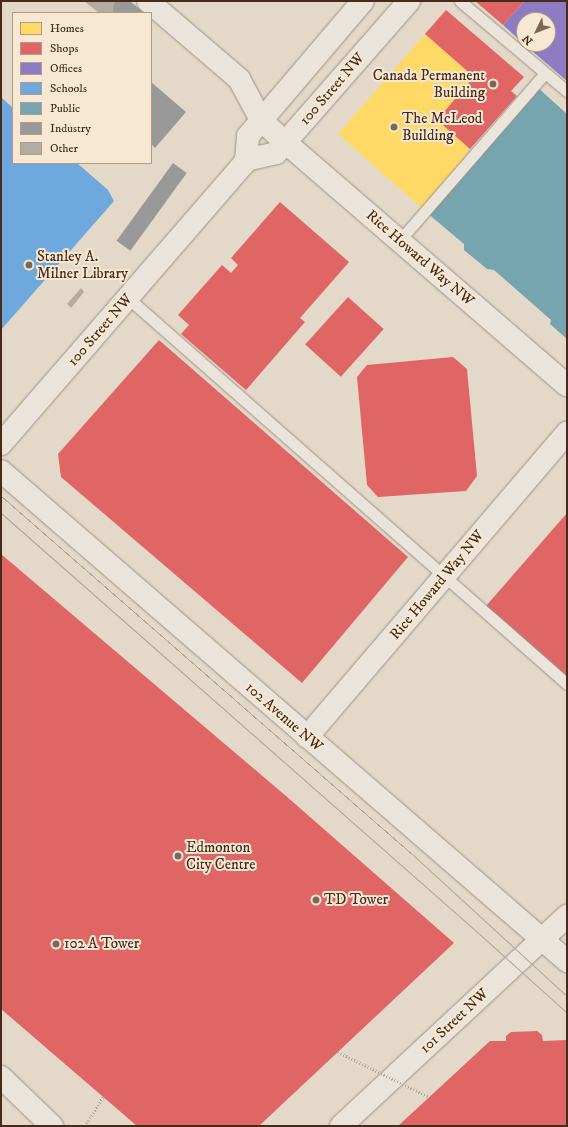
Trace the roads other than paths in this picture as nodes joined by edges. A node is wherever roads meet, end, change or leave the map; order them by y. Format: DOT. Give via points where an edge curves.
graph roads {
  1 [pos="148,1"];
  2 [pos="363,1"];
  3 [pos="408,1"];
  4 [pos="460,1"];
  5 [pos="545,73"];
  6 [pos="567,91"];
  7 [pos="273,131"];
  8 [pos="246,160"];
  9 [pos="400,240"];
  10 [pos="128,298"];
  11 [pos="567,384"];
  12 [pos="567,432"];
  13 [pos="1,444"];
  14 [pos="1,471"];
  15 [pos="445,576"];
  16 [pos="567,684"];
  17 [pos="307,737"];
  18 [pos="567,916"];
  19 [pos="542,939"];
  20 [pos="567,961"];
  21 [pos="1,1077"];
  22 [pos="52,1126"];
  23 [pos="341,1126"];
  1 -- 7 [label="street" via="239,80"];
  2 -- 7 [label="street, 100 Street NW"];
  3 -- 7 [label="street, 100 Street NW"];
  4 -- 5 [label="lane"];
  5 -- 6 [label="lane"];
  5 -- 9 [label="lane"];
  7 -- 8 [label="street, 100 Street NW" via="248,136"];
  7 -- 8 [label="street, 100 Street NW" via="276,154"];
  7 -- 9 [label="street, Rice Howard Way NW"];
  8 -- 10 [label="street, 100 Street NW"];
  9 -- 11 [label="street, Rice Howard Way NW"];
  10 -- 13 [label="street, 100 Street NW"];
  10 -- 15 [label="lane"];
  12 -- 15 [label="street, Rice Howard Way NW"];
  14 -- 17 [label="street, 102 Avenue NW"];
  15 -- 16 [label="lane"];
  15 -- 17 [label="street, Rice Howard Way NW"];
  17 -- 19 [label="street, 102 Avenue NW"];
  18 -- 19 [label="street, 101 Street NW"];
  19 -- 20 [label="street, 102 Avenue NW"];
  19 -- 23 [label="street, 101 Street NW"];
  21 -- 22 [label="street"];
}
